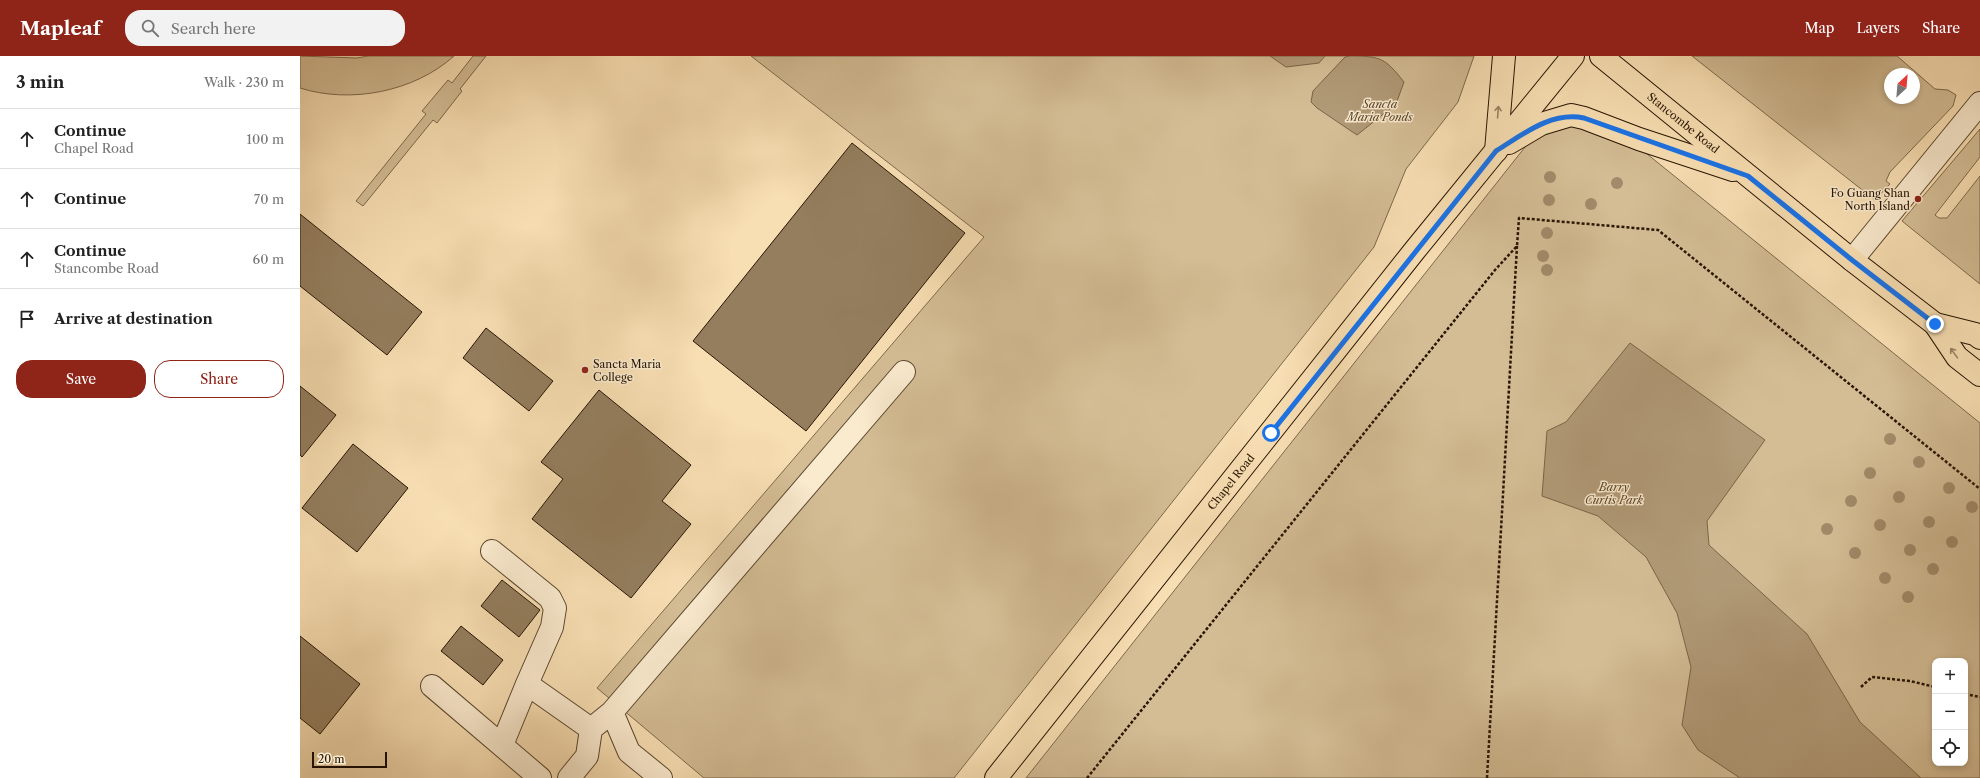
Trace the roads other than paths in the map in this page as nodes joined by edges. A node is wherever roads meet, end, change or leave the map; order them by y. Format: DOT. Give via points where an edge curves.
graph roads {
  1 [pos="1504,56"];
  2 [pos="1573,56"];
  3 [pos="1601,56"];
  4 [pos="1980,103"];
  5 [pos="1496,151"];
  6 [pos="1748,176"];
  7 [pos="1852,260"];
  8 [pos="1935,324"];
  9 [pos="1980,338"];
  10 [pos="904,372"];
  11 [pos="1980,375"];
  12 [pos="492,552"];
  13 [pos="527,684"];
  14 [pos="432,686"];
  15 [pos="612,712"];
  16 [pos="591,729"];
  17 [pos="502,745"];
  18 [pos="540,778"];
  19 [pos="569,778"];
  20 [pos="661,778"];
  21 [pos="996,778"];
  5 -- 1 [label="main road, one-way"];
  2 -- 5 [label="main road, Chapel Road"];
  3 -- 6 [label="main road, Stancombe Road"];
  4 -- 7 [label="lane"];
  5 -- 6 [label="main road" via="1541,124 1571,116 1584,118"];
  5 -- 21 [label="main road, Chapel Road"];
  6 -- 7 [label="main road, Stancombe Road"];
  7 -- 8 [label="main road, Stancombe Road"];
  8 -- 9 [label="main road, Stancombe Road" via="1975,334"];
  11 -- 8 [label="main road, Stancombe Road, one-way" via="1957,357"];
  10 -- 15 [label="lane"];
  12 -- 13 [label="lane" via="550,598 555,608 552,627"];
  13 -- 16 [label="lane"];
  13 -- 17 [label="lane"];
  14 -- 17 [label="lane"];
  15 -- 16 [label="lane"];
  15 -- 20 [label="lane" via="629,752"];
  16 -- 19 [label="lane" via="586,756"];
  17 -- 18 [label="lane"];
}
